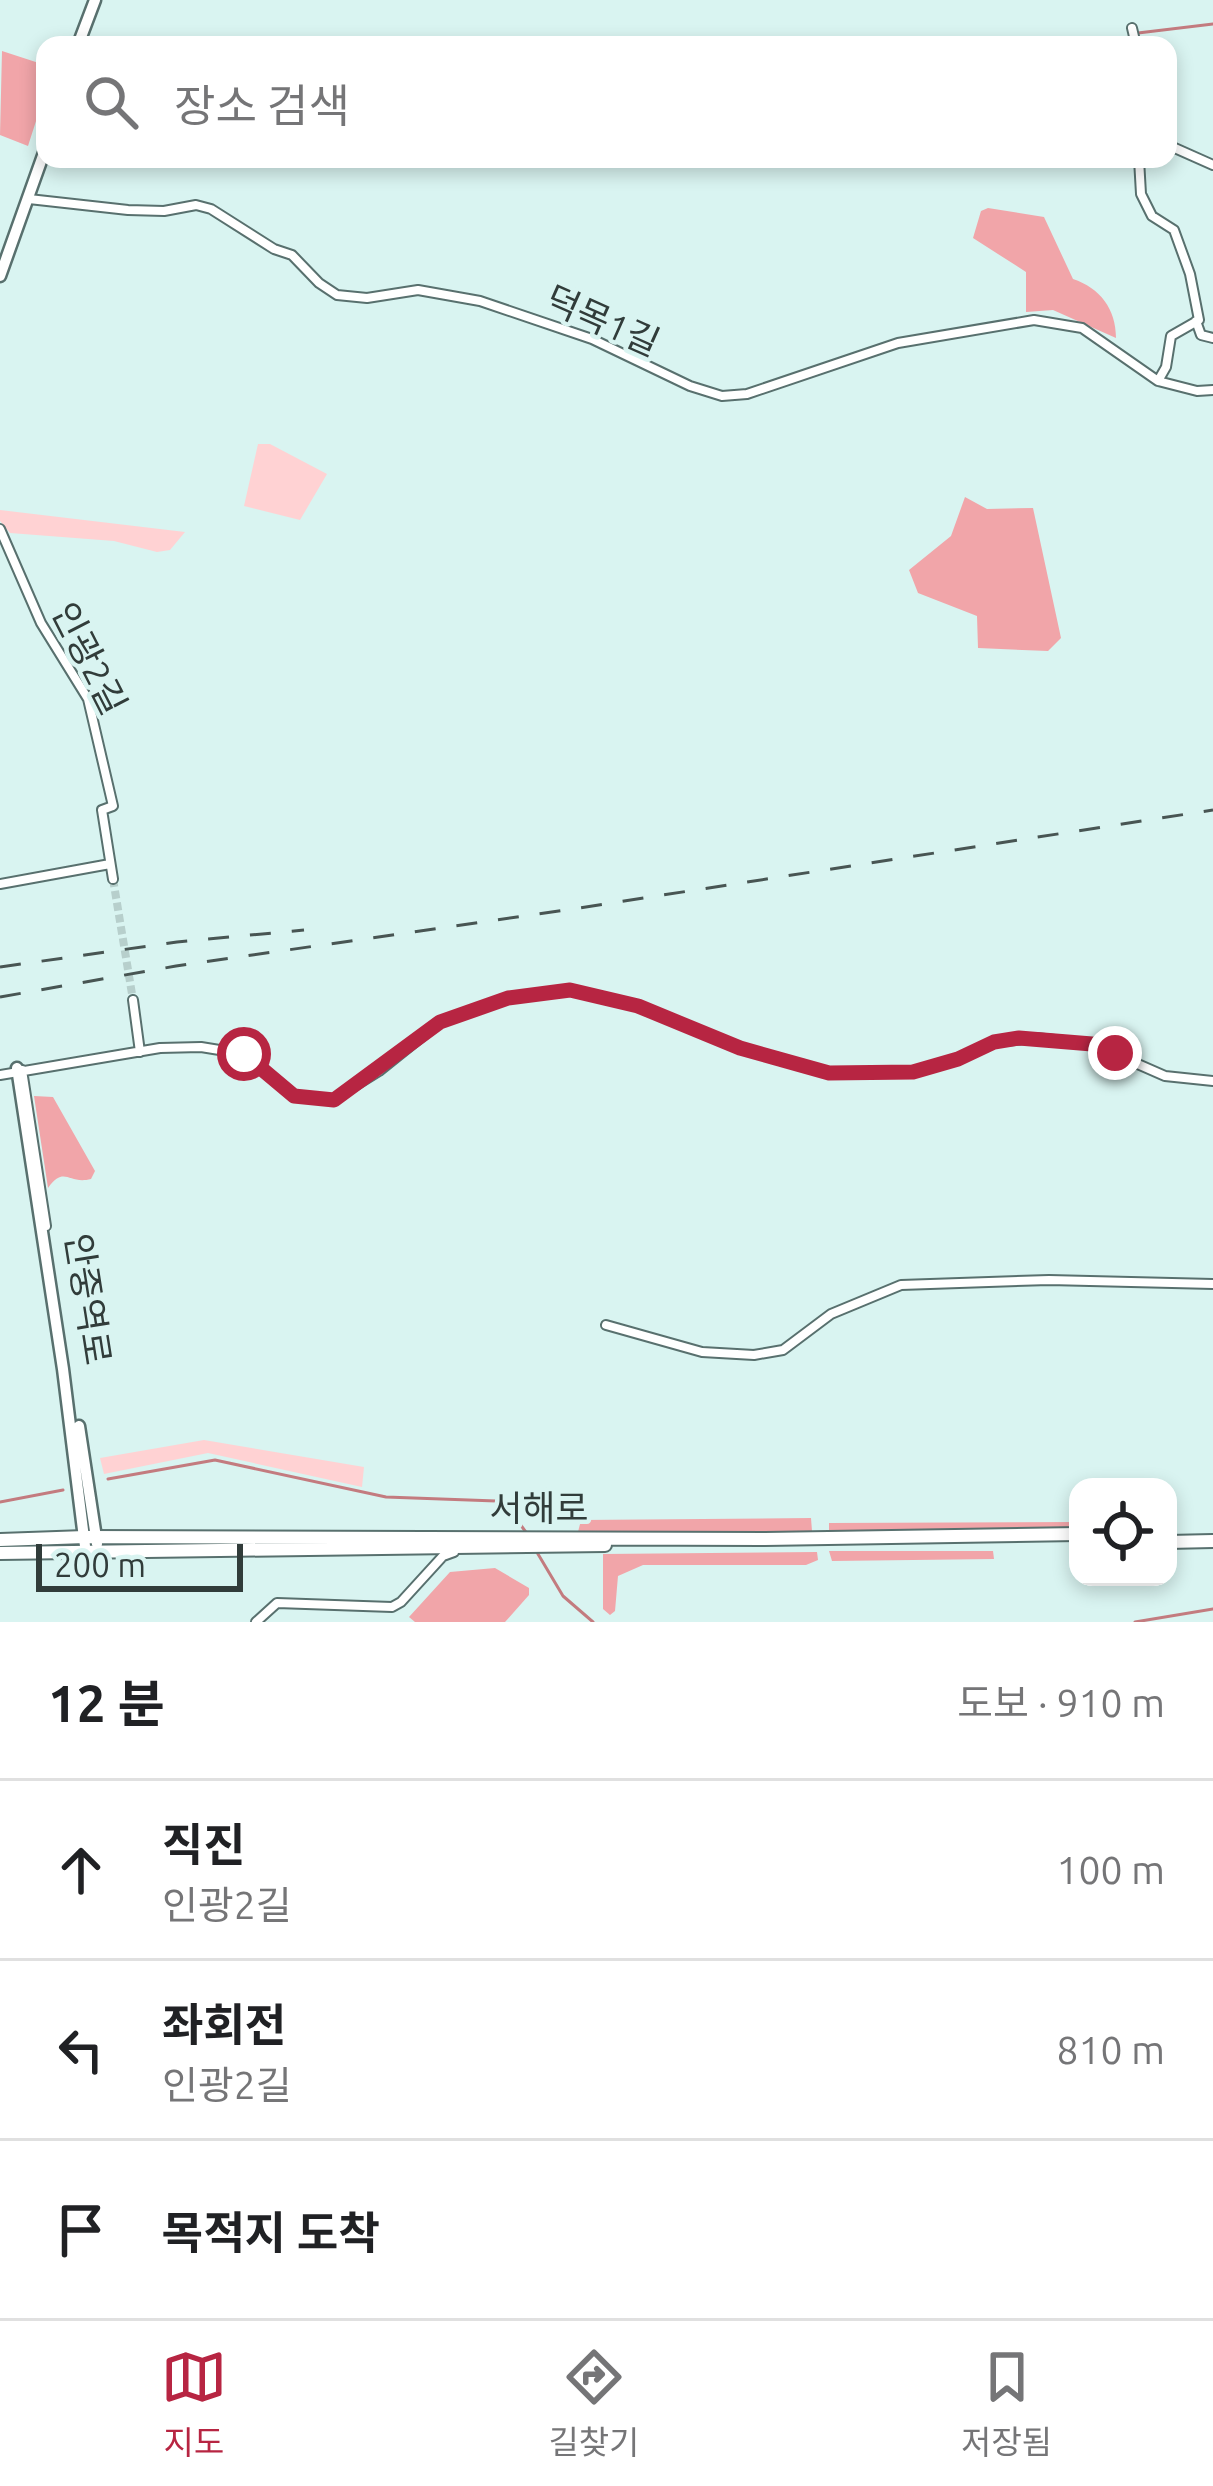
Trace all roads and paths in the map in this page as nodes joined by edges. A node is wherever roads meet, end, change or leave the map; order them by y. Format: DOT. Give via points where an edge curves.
graph roads {
  1 [pos="94,0"];
  2 [pos="1132,28"];
  3 [pos="81,36"];
  4 [pos="1134,36"];
  5 [pos="1177,149"];
  6 [pos="1213,165"];
  7 [pos="39,168"];
  8 [pos="1139,168"];
  9 [pos="29,199"];
  10 [pos="0,276"];
  11 [pos="1196,322"];
  12 [pos="1213,338"];
  13 [pos="1158,381"];
  14 [pos="1213,390"];
  15 [pos="0,529"];
  16 [pos="110,864"];
  17 [pos="113,879"];
  18 [pos="0,884"];
  19 [pos="133,1000"];
  20 [pos="140,1052"];
  21 [pos="19,1070"];
  22 [pos="0,1073"];
  23 [pos="1213,1081"];
  24 [pos="47,1234"];
  25 [pos="1213,1283"];
  26 [pos="606,1324"];
  27 [pos="1213,1537"];
  28 [pos="1069,1538"];
  29 [pos="1177,1538"];
  30 [pos="0,1540"];
  31 [pos="91,1544"];
  32 [pos="454,1552"];
  33 [pos="0,1553"];
  34 [pos="256,1622"];
  1 -- 3 [label="street"];
  2 -- 4 [label="street"];
  5 -- 6 [label="street"];
  7 -- 9 [label="street"];
  8 -- 11 [label="street" via="1147,209 1178,237"];
  9 -- 10 [label="street"];
  9 -- 13 [label="street, 덕목1길" via="211,209 292,255 337,295 418,290 480,301 722,395 747,394 898,343 1034,320 1098,336"];
  11 -- 12 [label="street" via="1204,339"];
  11 -- 13 [label="street" via="1171,337"];
  13 -- 14 [label="street, 덕목1길"];
  15 -- 16 [label="street, 인광2길" via="41,623 94,713 112,793 113,806 102,809"];
  16 -- 17 [label="street, 인광2길"];
  16 -- 18 [label="street"];
  19 -- 20 [label="street"];
  20 -- 21 [label="street"];
  20 -- 23 [label="street" via="201,1047 244,1054 294,1096 334,1100 440,1022 508,998 570,990 829,1073 913,1072 994,1042 1036,1038 1092,1044 1166,1076"];
  21 -- 22 [label="street"];
  21 -- 24 [label="street, 안중역로"];
  21 -- 31 [label="street"];
  24 -- 31 [label="street, 안중역로"];
  25 -- 26 [label="street" via="901,1285 831,1314 783,1350 754,1355 702,1352"];
  27 -- 29 [label="main road"];
  28 -- 31 [label="main road, 서해로"];
  30 -- 31 [label="main road, 서해로"];
  31 -- 33 [label="main road, 서해로"];
  32 -- 34 [label="street, 서해로" via="392,1607 277,1604"];
}
